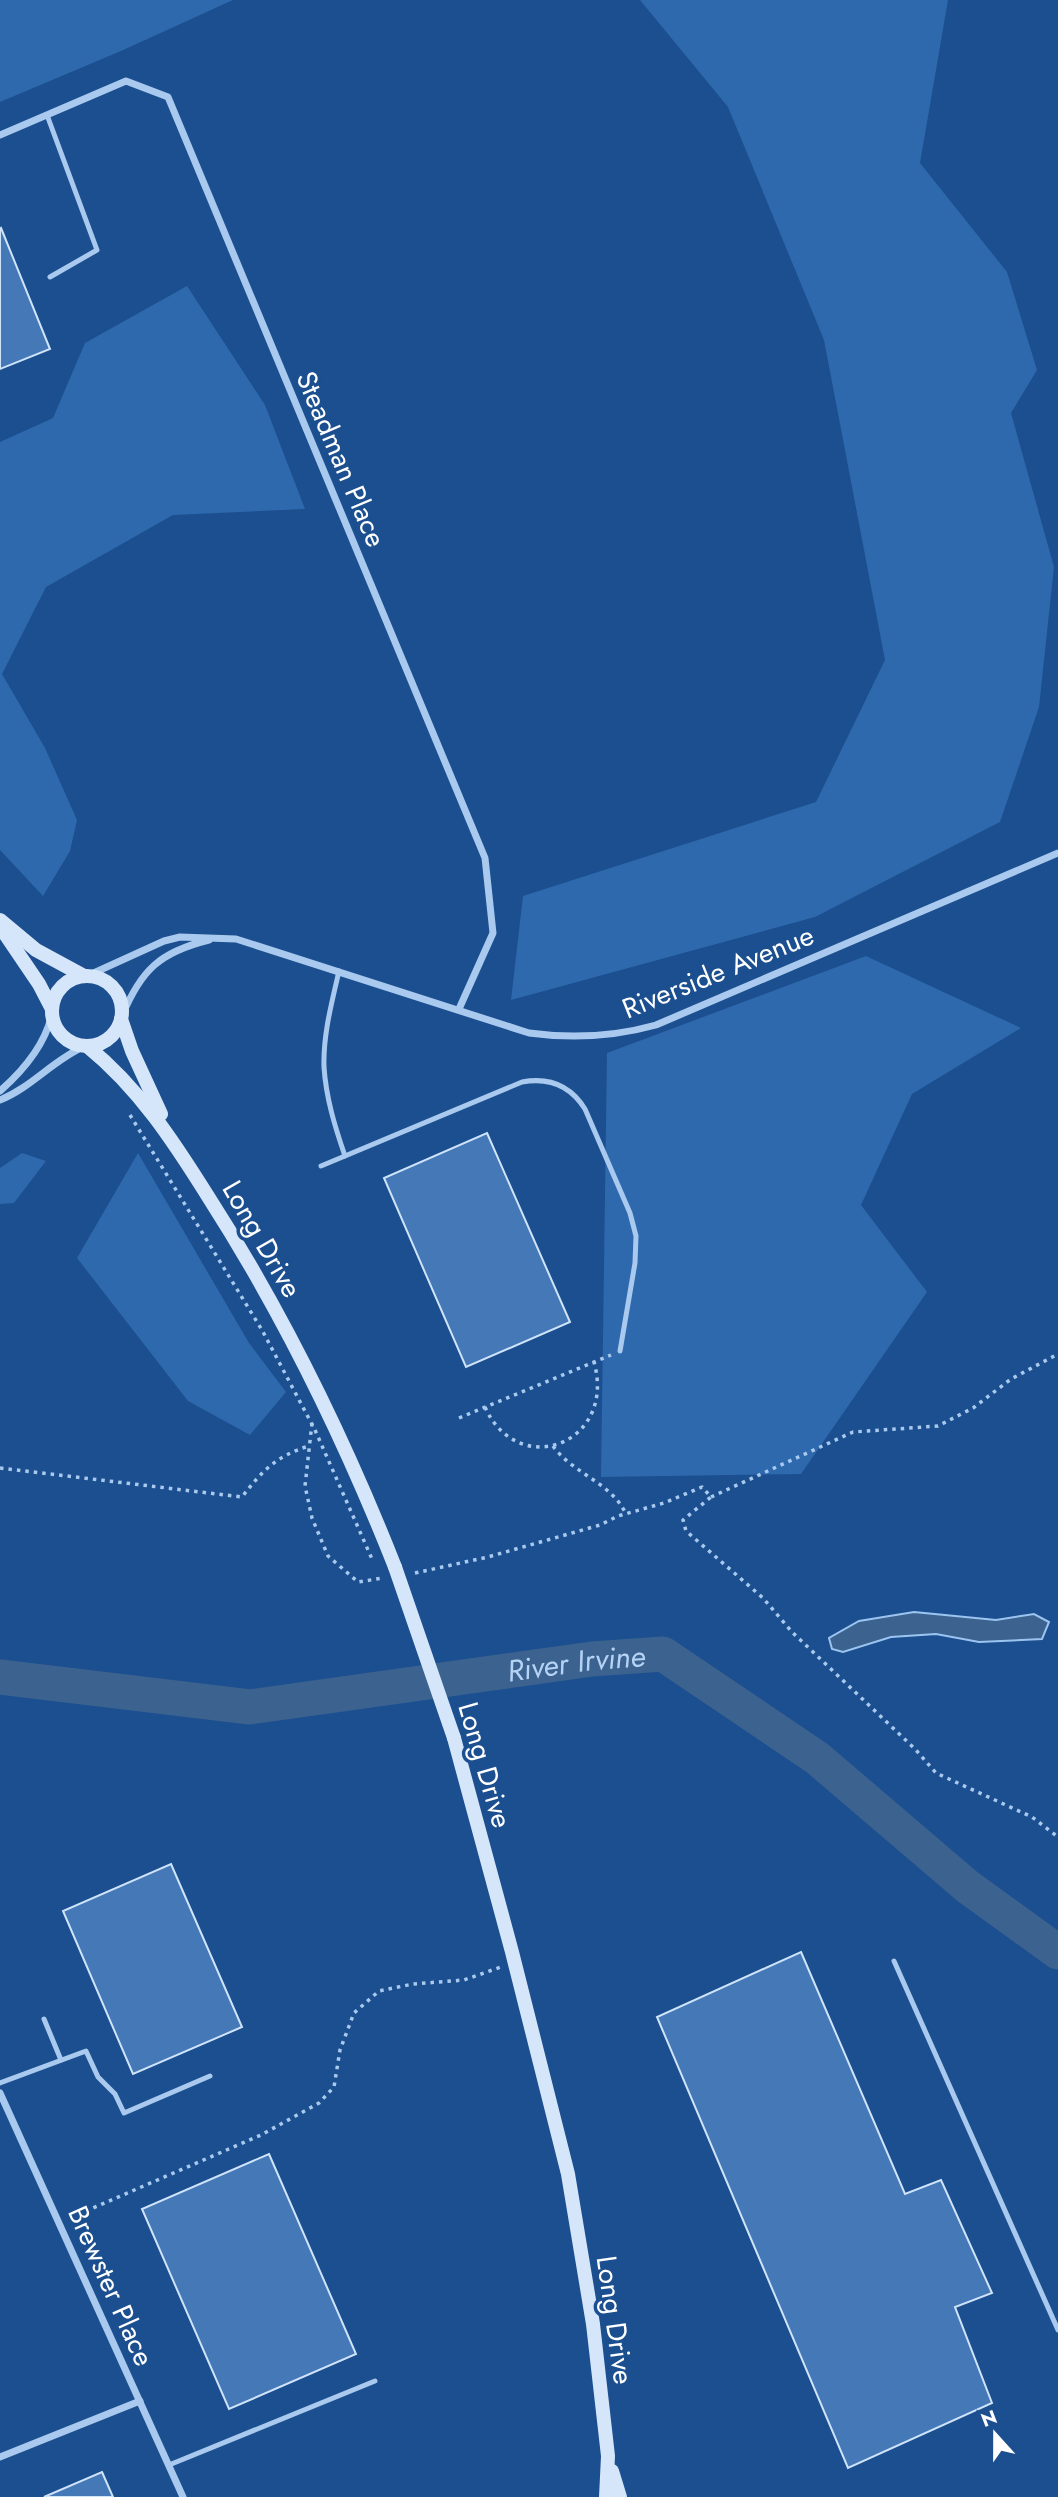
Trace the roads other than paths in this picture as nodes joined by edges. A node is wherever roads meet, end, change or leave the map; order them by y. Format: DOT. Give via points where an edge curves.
graph roads {
  1 [pos="47,115"];
  2 [pos="0,135"];
  3 [pos="50,277"];
  4 [pos="1058,853"];
  5 [pos="0,920"];
  6 [pos="0,927"];
  7 [pos="220,938"];
  8 [pos="339,971"];
  9 [pos="85,976"];
  10 [pos="459,1009"];
  11 [pos="52,1011"];
  12 [pos="121,1018"];
  13 [pos="86,1046"];
  14 [pos="0,1091"];
  15 [pos="0,1100"];
  16 [pos="172,1137"];
  17 [pos="345,1156"];
  18 [pos="321,1166"];
  19 [pos="620,1351"];
  20 [pos="894,1961"];
  21 [pos="44,2019"];
  22 [pos="61,2060"];
  23 [pos="210,2076"];
  24 [pos="0,2083"];
  25 [pos="0,2093"];
  26 [pos="1058,2330"];
  27 [pos="375,2381"];
  28 [pos="140,2401"];
  29 [pos="608,2456"];
  30 [pos="0,2457"];
  31 [pos="169,2465"];
  32 [pos="183,2497"];
  33 [pos="606,2497"];
  34 [pos="620,2497"];
  1 -- 2 [label="street, Steadman Place"];
  1 -- 3 [label="lane" via="97,250"];
  1 -- 10 [label="street, Steadman Place" via="126,81 168,97 485,858 493,933"];
  4 -- 10 [label="street, Riverside Avenue" via="656,1025 609,1036 552,1036"];
  5 -- 9 [label="main road" via="36,950"];
  6 -- 11 [label="main road"];
  7 -- 8 [label="street, Riverside Avenue"];
  7 -- 9 [label="street, Riverside Avenue" via="164,941"];
  7 -- 12 [label="street, Riverside Avenue" via="168,953 135,987"];
  8 -- 10 [label="street, Riverside Avenue"];
  8 -- 17 [label="lane" via="324,1065"];
  9 -- 11 [label="main road" via="59,990"];
  9 -- 12 [label="main road" via="99,978 117,993"];
  11 -- 13 [label="main road" via="54,1023 66,1039"];
  11 -- 14 [label="street" via="43,1041"];
  12 -- 13 [label="main road" via="109,1038"];
  12 -- 16 [label="main road, Long Drive"];
  13 -- 15 [label="street" via="58,1061 19,1093"];
  13 -- 16 [label="main road, Long Drive" via="121,1075"];
  16 -- 29 [label="main road, Long Drive, bridge" via="309,1371 365,1491 454,1738 568,2174 593,2324"];
  17 -- 18 [label="lane"];
  17 -- 19 [label="lane" via="522,1082 550,1081 573,1093 585,1109 634,1224 637,1248"];
  20 -- 26 [label="lane"];
  21 -- 22 [label="lane"];
  22 -- 23 [label="lane" via="86,2051 124,2113"];
  22 -- 24 [label="lane"];
  25 -- 28 [label="street, Brewster Place"];
  27 -- 31 [label="lane"];
  28 -- 30 [label="street"];
  28 -- 31 [label="street, Brewster Place"];
  29 -- 33 [label="main road, Long Drive"];
  29 -- 34 [label="main road, Long Drive"];
  31 -- 32 [label="street, Brewster Place"];
}
